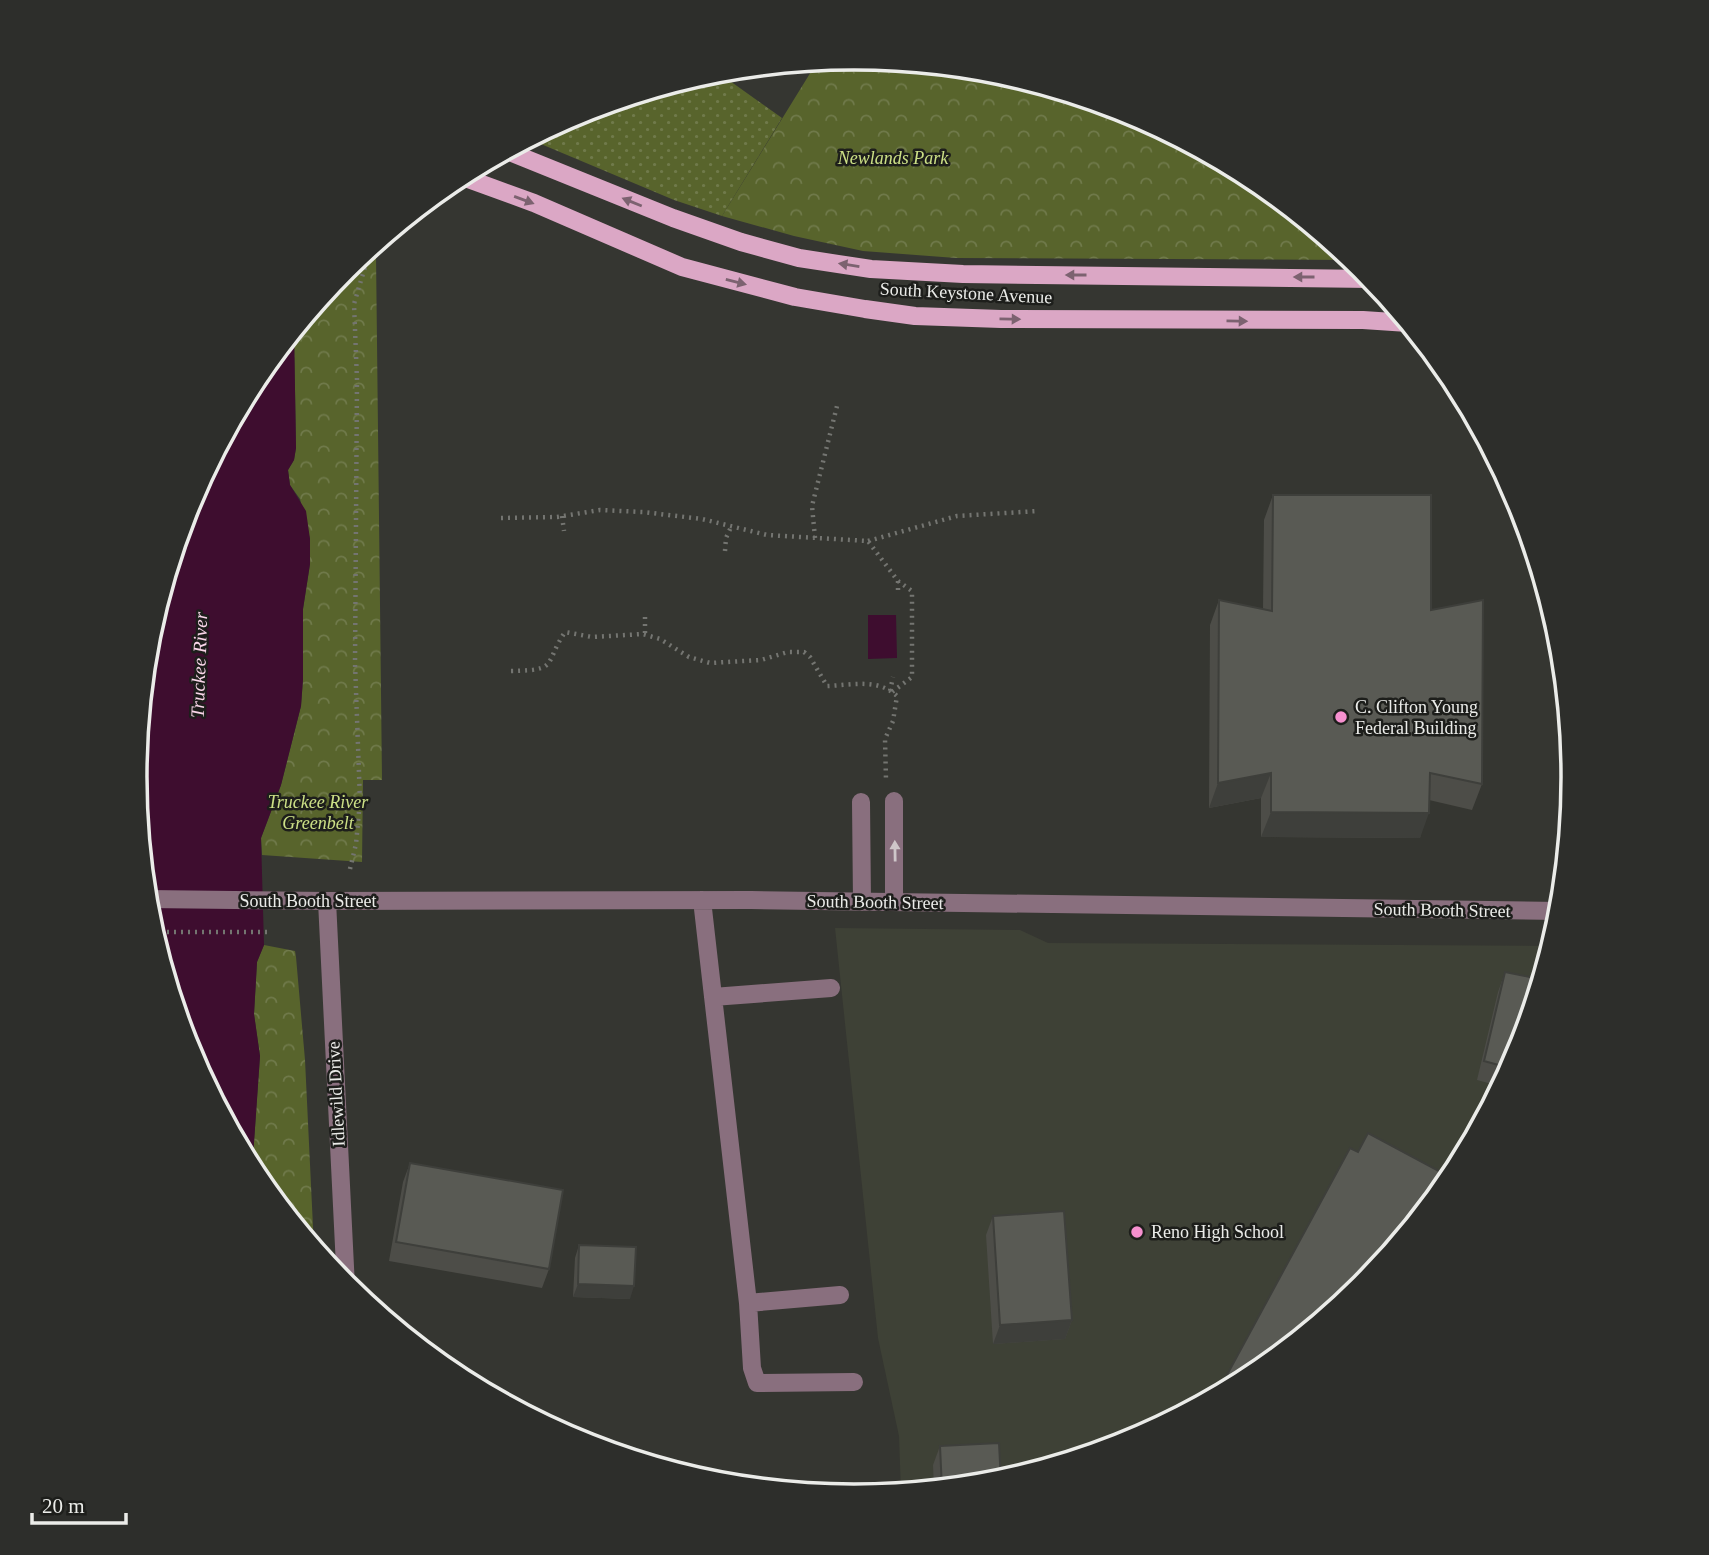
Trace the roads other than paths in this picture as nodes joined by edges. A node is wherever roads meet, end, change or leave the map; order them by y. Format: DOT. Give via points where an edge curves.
graph roads {
  1 [pos="518,156"];
  2 [pos="474,181"];
  3 [pos="1357,279"];
  4 [pos="1387,321"];
  5 [pos="1395,322"];
  6 [pos="1398,326"];
  7 [pos="890,794"];
  8 [pos="862,802"];
  9 [pos="158,899"];
  10 [pos="702,900"];
  11 [pos="327,901"];
  12 [pos="862,902"];
  13 [pos="894,902"];
  14 [pos="1549,911"];
  15 [pos="831,988"];
  16 [pos="713,997"];
  17 [pos="345,1268"];
  18 [pos="840,1295"];
  19 [pos="748,1303"];
  20 [pos="854,1382"];
  3 -- 1 [label="main road, South Keystone Avenue, one-way" via="871,269 799,258 741,242"];
  2 -- 4 [label="main road, South Keystone Avenue, one-way" via="682,267 795,297 865,309 1001,319"];
  4 -- 5 [label="main road, South Keystone Avenue"];
  4 -- 6 [label="main road"];
  13 -- 7 [label="street, one-way"];
  8 -- 12 [label="street"];
  9 -- 11 [label="street, South Booth Street"];
  10 -- 11 [label="street, South Booth Street"];
  10 -- 12 [label="street, South Booth Street"];
  10 -- 16 [label="street"];
  11 -- 17 [label="street, Idlewild Drive"];
  12 -- 13 [label="street, South Booth Street"];
  13 -- 14 [label="street, South Booth Street"];
  15 -- 16 [label="street"];
  16 -- 19 [label="street"];
  18 -- 19 [label="street"];
  19 -- 20 [label="street" via="757,1382"];
}
